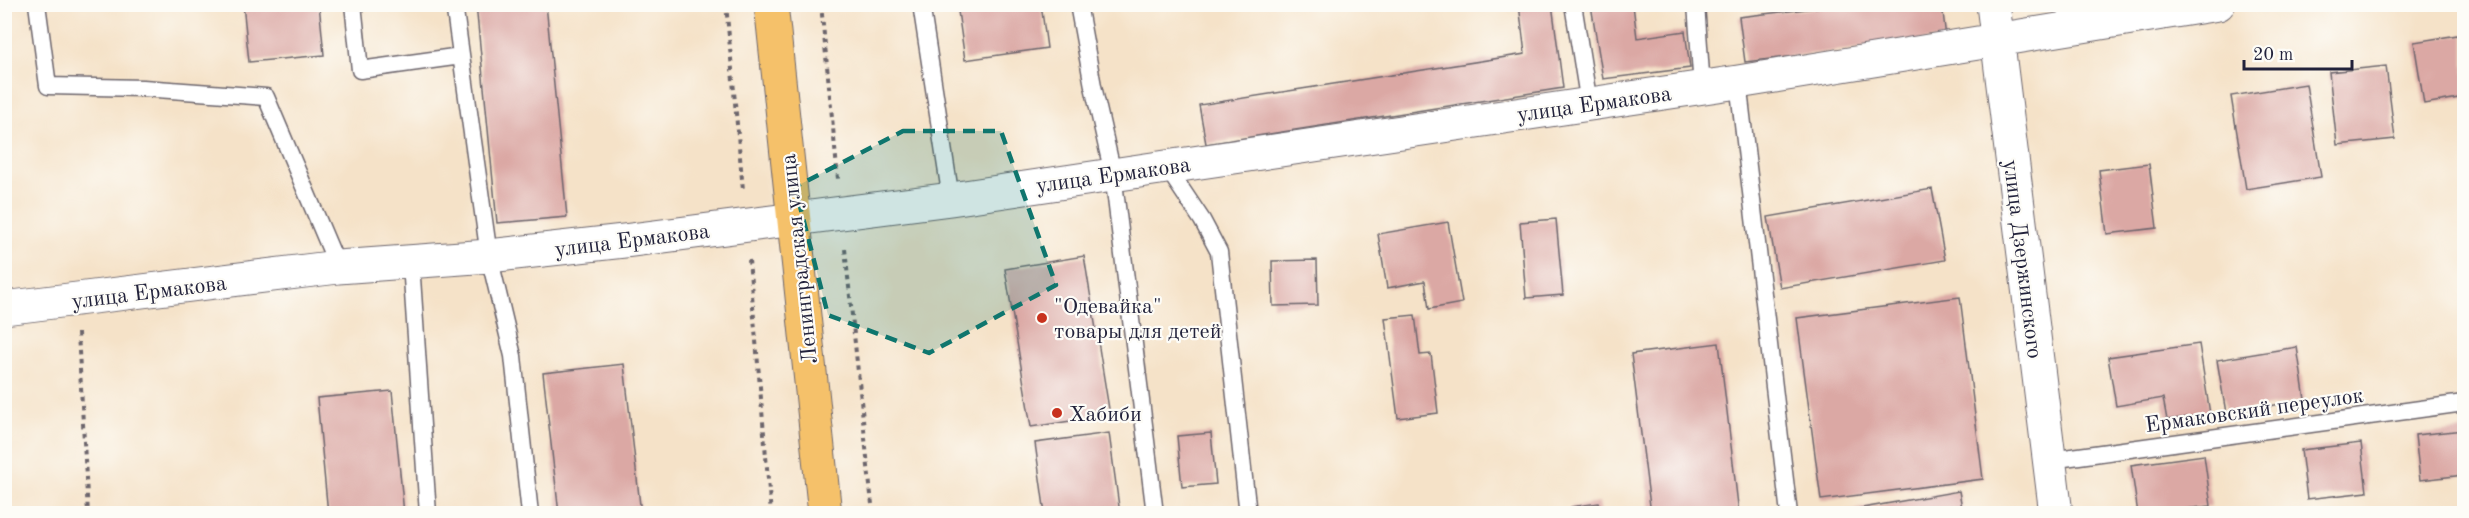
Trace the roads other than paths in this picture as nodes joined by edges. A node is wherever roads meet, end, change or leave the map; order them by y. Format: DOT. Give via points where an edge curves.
graph roads {
  1 [pos="37,4"];
  2 [pos="353,4"];
  3 [pos="454,4"];
  4 [pos="771,4"];
  5 [pos="921,4"];
  6 [pos="1078,4"];
  7 [pos="1573,4"];
  8 [pos="1696,4"];
  9 [pos="1993,4"];
  10 [pos="2218,4"];
  11 [pos="1997,40"];
  12 [pos="461,56"];
  13 [pos="1738,82"];
  14 [pos="1702,88"];
  15 [pos="1589,104"];
  16 [pos="1166,166"];
  17 [pos="1113,174"];
  18 [pos="951,199"];
  19 [pos="794,219"];
  20 [pos="489,256"];
  21 [pos="411,263"];
  22 [pos="339,267"];
  23 [pos="4,308"];
  24 [pos="2464,403"];
  25 [pos="2050,460"];
  26 [pos="428,513"];
  27 [pos="530,513"];
  28 [pos="825,513"];
  29 [pos="1155,513"];
  30 [pos="1248,513"];
  31 [pos="1789,513"];
  32 [pos="2056,513"];
  1 -- 22 [label="lane" via="48,86 266,97"];
  2 -- 12 [label="lane" via="360,70"];
  3 -- 12 [label="lane"];
  4 -- 19 [label="highway, Ленинградская улица"];
  5 -- 18 [label="lane"];
  6 -- 17 [label="lane"];
  7 -- 15 [label="lane"];
  8 -- 14 [label="lane"];
  9 -- 11 [label="street, улица Дзержинского"];
  10 -- 11 [label="street, улица Ермакова"];
  11 -- 13 [label="street, улица Ермакова"];
  11 -- 25 [label="street, улица Дзержинского"];
  12 -- 20 [label="lane"];
  13 -- 14 [label="street, улица Ермакова"];
  13 -- 31 [label="lane"];
  14 -- 15 [label="street, улица Ермакова"];
  15 -- 16 [label="street, улица Ермакова"];
  16 -- 17 [label="street, улица Ермакова"];
  16 -- 30 [label="lane" via="1219,252"];
  17 -- 18 [label="street, улица Ермакова"];
  17 -- 29 [label="lane"];
  18 -- 19 [label="street, улица Ермакова"];
  19 -- 20 [label="street, улица Ермакова"];
  19 -- 28 [label="highway, Ленинградская улица"];
  20 -- 21 [label="street, улица Ермакова"];
  20 -- 27 [label="lane" via="513,356"];
  21 -- 22 [label="street, улица Ермакова"];
  21 -- 26 [label="lane"];
  22 -- 23 [label="street, улица Ермакова"];
  24 -- 25 [label="lane, Ермаковский переулок"];
  25 -- 32 [label="street, улица Дзержинского"];
}
